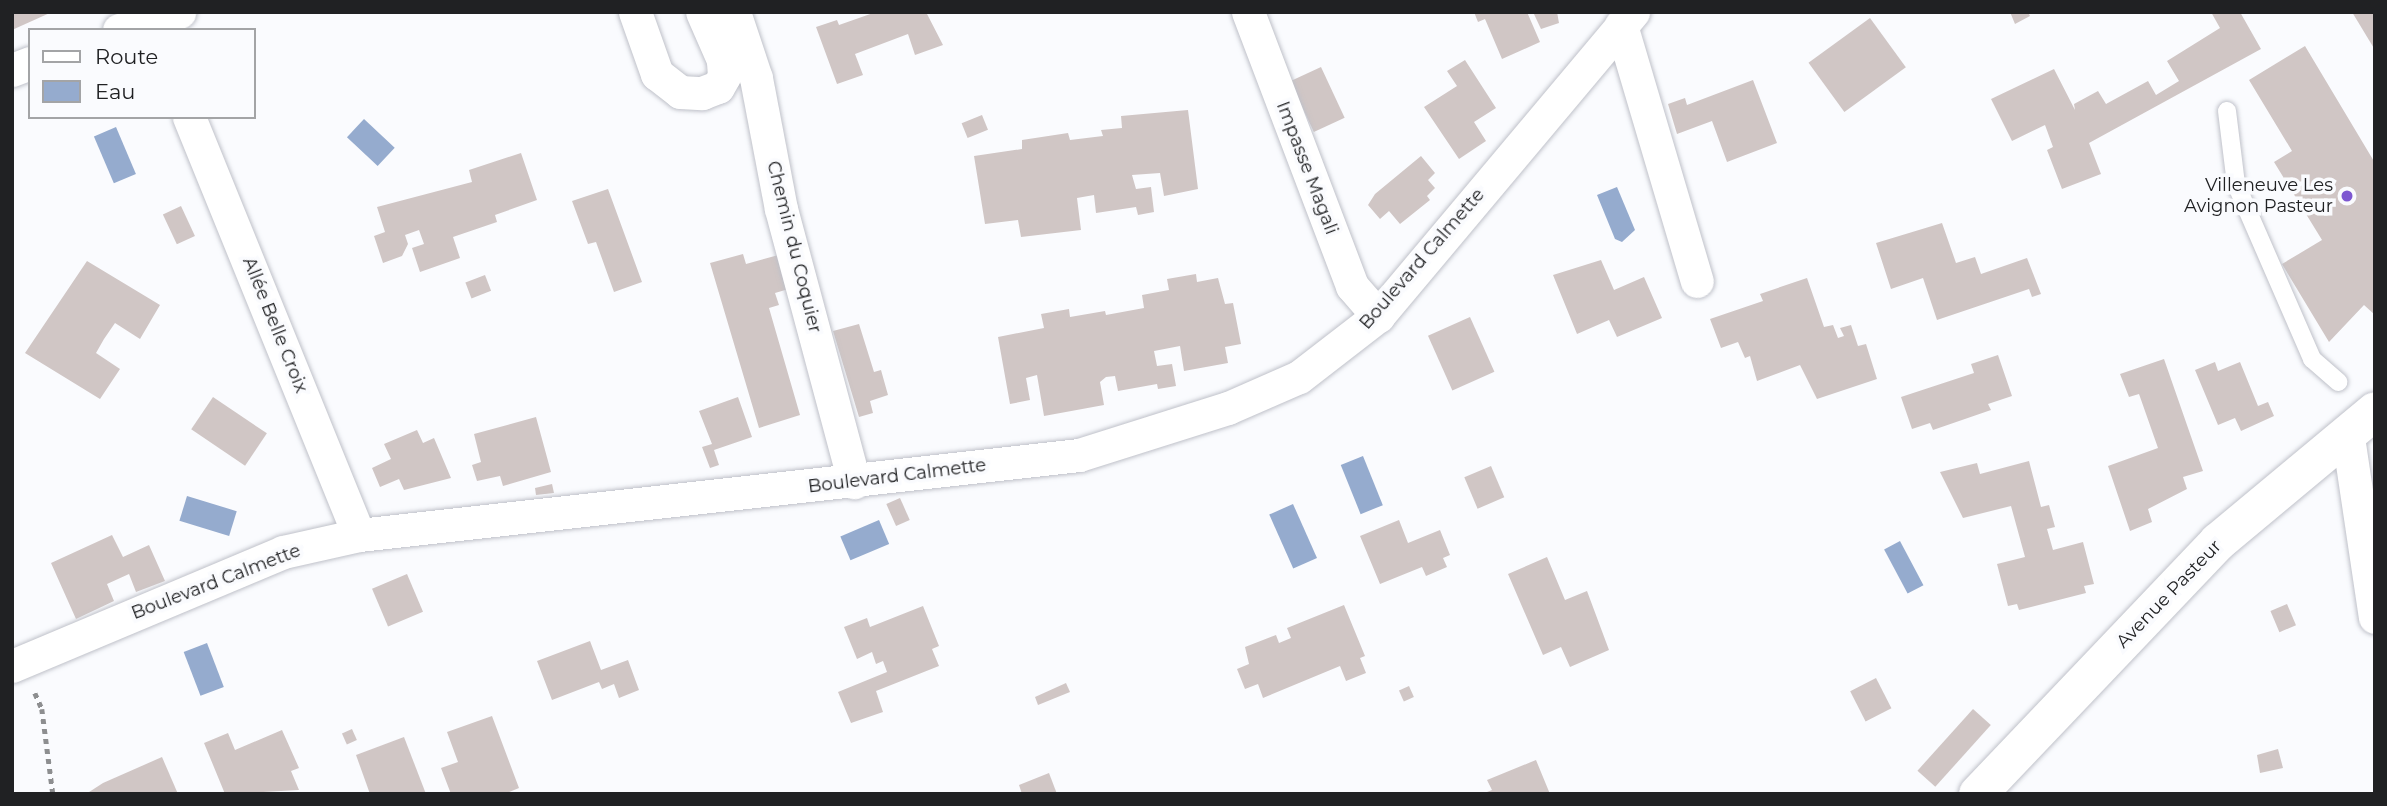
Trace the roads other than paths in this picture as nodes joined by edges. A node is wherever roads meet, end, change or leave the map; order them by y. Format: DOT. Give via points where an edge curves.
graph roads {
  1 [pos="635,12"];
  2 [pos="702,12"];
  3 [pos="734,12"];
  4 [pos="1248,12"];
  5 [pos="1627,18"];
  6 [pos="2227,111"];
  7 [pos="190,119"];
  8 [pos="1697,281"];
  9 [pos="1378,316"];
  10 [pos="2338,382"];
  11 [pos="2375,411"];
  12 [pos="2348,436"];
  13 [pos="854,482"];
  14 [pos="359,535"];
  15 [pos="2375,617"];
  16 [pos="18,664"];
  17 [pos="1978,794"];
  1 -- 2 [label="street" via="657,74 680,92 702,93 718,87 724,76 723,60"];
  3 -- 13 [label="street, Chemin du Coquier" via="756,78 781,209"];
  4 -- 9 [label="street, Impasse Magali" via="1352,286"];
  5 -- 8 [label="street"];
  5 -- 9 [label="street, Boulevard Calmette"];
  6 -- 10 [label="lane" via="2236,184 2312,359"];
  7 -- 14 [label="street, Allée Belle Croix"];
  9 -- 13 [label="street, Boulevard Calmette" via="1299,377 1154,435 1079,455"];
  11 -- 12 [label="street, Avenue Pasteur"];
  12 -- 15 [label="street"];
  12 -- 17 [label="street, Avenue Pasteur" via="2297,473 2218,542"];
  13 -- 14 [label="street, Boulevard Calmette"];
  14 -- 16 [label="street, Boulevard Calmette" via="283,552"];
}
